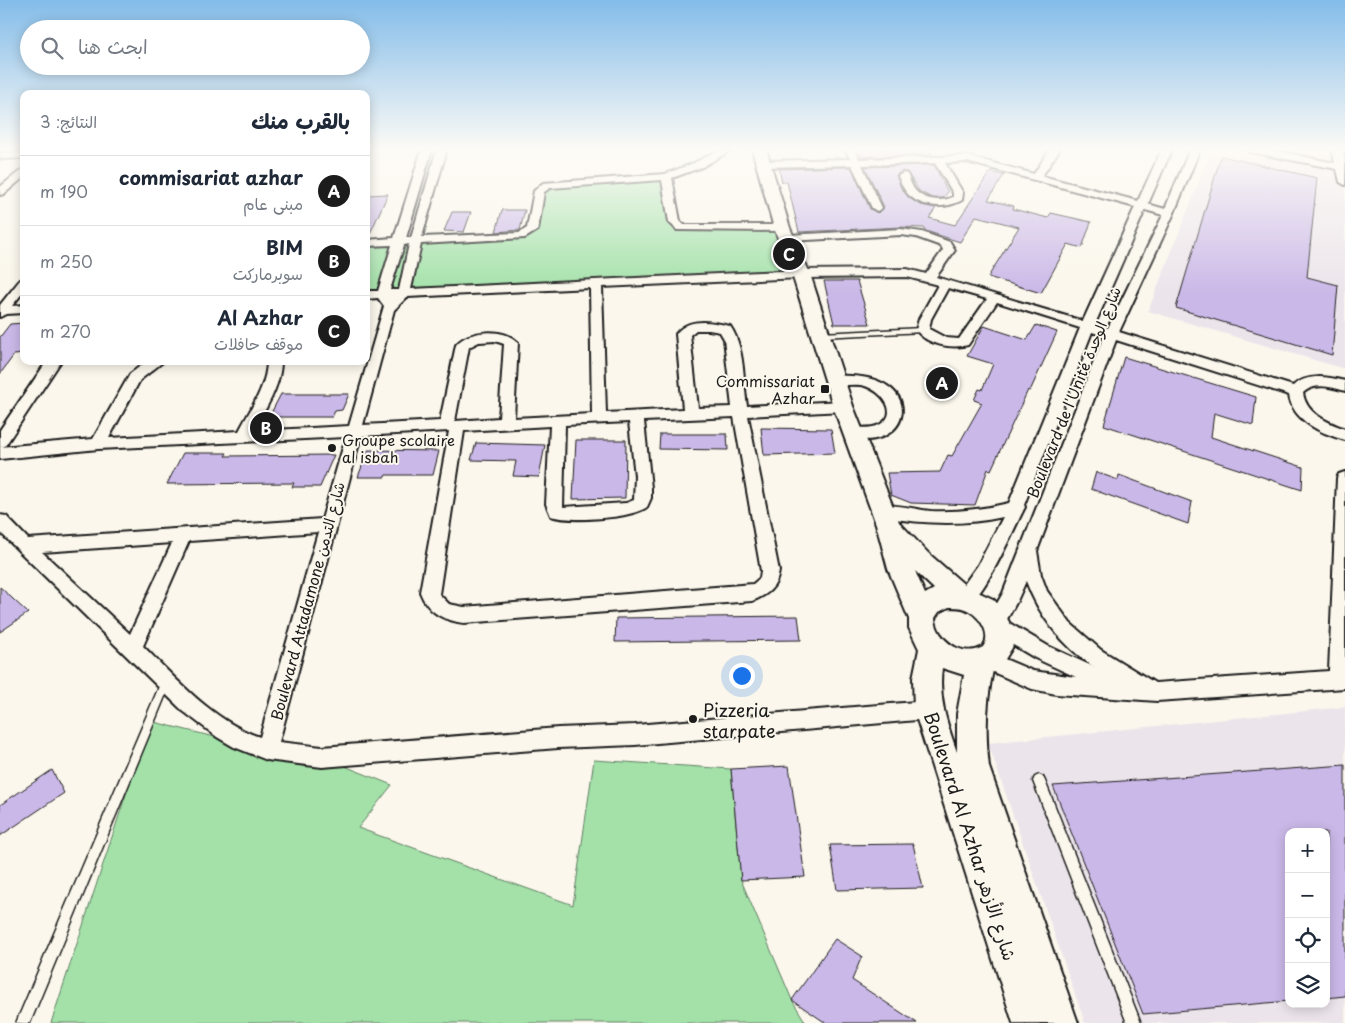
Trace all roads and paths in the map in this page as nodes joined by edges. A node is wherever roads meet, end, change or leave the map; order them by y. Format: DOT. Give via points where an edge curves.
graph roads {
  1 [pos="412,197"];
  2 [pos="428,197"];
  3 [pos="538,197"];
  4 [pos="671,197"];
  5 [pos="774,197"];
  6 [pos="871,197"];
  7 [pos="917,197"];
  8 [pos="958,197"];
  9 [pos="1107,197"];
  10 [pos="1146,197"];
  11 [pos="1175,197"];
  12 [pos="1142,206"];
  13 [pos="877,208"];
  14 [pos="1169,212"];
  15 [pos="785,233"];
  16 [pos="416,240"];
  17 [pos="398,241"];
  18 [pos="370,243"];
  19 [pos="801,274"];
  20 [pos="929,278"];
  21 [pos="945,283"];
  22 [pos="596,285"];
  23 [pos="20,288"];
  24 [pos="404,293"];
  25 [pos="383,294"];
  26 [pos="370,295"];
  27 [pos="994,298"];
  28 [pos="388,308"];
  29 [pos="20,310"];
  30 [pos="1,311"];
  31 [pos="1087,327"];
  32 [pos="922,330"];
  33 [pos="1111,334"];
  34 [pos="821,335"];
  35 [pos="51,365"];
  36 [pos="150,365"];
  37 [pos="274,365"];
  38 [pos="835,381"];
  39 [pos="1345,386"];
  40 [pos="1296,392"];
  41 [pos="843,406"];
  42 [pos="740,411"];
  43 [pos="691,415"];
  44 [pos="636,418"];
  45 [pos="598,419"];
  46 [pos="558,420"];
  47 [pos="506,424"];
  48 [pos="451,427"];
  49 [pos="353,431"];
  50 [pos="853,433"];
  51 [pos="1345,435"];
  52 [pos="244,437"];
  53 [pos="0,442"];
  54 [pos="98,444"];
  55 [pos="0,453"];
  56 [pos="1345,478"];
  57 [pos="1017,507"];
  58 [pos="886,518"];
  59 [pos="328,525"];
  60 [pos="2,526"];
  61 [pos="184,534"];
  62 [pos="26,546"];
  63 [pos="1028,550"];
  64 [pos="962,596"];
  65 [pos="921,617"];
  66 [pos="997,624"];
  67 [pos="933,647"];
  68 [pos="132,649"];
  69 [pos="984,661"];
  70 [pos="1341,679"];
  71 [pos="166,682"];
  72 [pos="1150,691"];
  73 [pos="928,710"];
  74 [pos="267,750"];
  75 [pos="1039,781"];
  76 [pos="23,1023"];
  77 [pos="1032,1023"];
  78 [pos="1059,1023"];
  79 [pos="1134,1023"];
  1 -- 17 [label="street"];
  2 -- 16 [label="street"];
  3 -- 16 [label="street" via="532,230 522,236"];
  4 -- 15 [label="street" via="675,222 680,228"];
  5 -- 15 [label="main road"];
  6 -- 13 [label="street"];
  7 -- 8 [label="street" via="934,202 953,201"];
  9 -- 12 [label="street"];
  10 -- 12 [label="street, Boulevard de l'Unité شارع الوحدة"];
  11 -- 14 [label="street, Boulevard de l'Unité شارع الوحدة"];
  12 -- 14 [label="street"];
  12 -- 31 [label="street, Boulevard de l'Unité شارع الوحدة"];
  14 -- 33 [label="street, Boulevard de l'Unité شارع الوحدة"];
  15 -- 19 [label="main road"];
  15 -- 20 [label="street" via="918,234 946,244 949,250"];
  16 -- 17 [label="street"];
  16 -- 24 [label="street"];
  17 -- 18 [label="street"];
  17 -- 25 [label="street"];
  19 -- 20 [label="street" via="907,273"];
  19 -- 22 [label="street"];
  19 -- 34 [label="main road"];
  20 -- 21 [label="street"];
  21 -- 27 [label="street"];
  21 -- 32 [label="street" via="924,319"];
  22 -- 24 [label="street"];
  22 -- 45 [label="street"];
  23 -- 30 [label="street"];
  24 -- 25 [label="street"];
  24 -- 28 [label="street"];
  25 -- 26 [label="street"];
  25 -- 28 [label="street"];
  27 -- 31 [label="street"];
  27 -- 32 [label="street" via="963,342 940,340"];
  28 -- 49 [label="street, Boulevard Attadamone شارع التدمن"];
  29 -- 30 [label="street"];
  31 -- 33 [label="street"];
  31 -- 57 [label="street, Boulevard de l'Unité شارع الوحدة"];
  32 -- 34 [label="lane"];
  33 -- 40 [label="street"];
  33 -- 63 [label="street, Boulevard de l'Unité شارع الوحدة"];
  34 -- 38 [label="main road"];
  35 -- 53 [label="street"];
  36 -- 54 [label="street" via="135,377"];
  37 -- 52 [label="street"];
  38 -- 41 [label="main road"];
  38 -- 50 [label="street" via="870,383 895,403 894,420 888,426 879,431"];
  39 -- 40 [label="street" via="1313,382 1304,384"];
  40 -- 51 [label="street" via="1303,411 1320,424"];
  41 -- 42 [label="street"];
  41 -- 50 [label="main road"];
  42 -- 43 [label="street"];
  42 -- 43 [label="street" via="728,331 696,327 688,328 683,334"];
  42 -- 48 [label="street" via="770,571 762,589 464,615 441,609 429,592"];
  43 -- 44 [label="street"];
  44 -- 45 [label="street"];
  44 -- 46 [label="street" via="643,479 641,503 626,509 569,514 557,512 554,504"];
  45 -- 46 [label="street"];
  46 -- 47 [label="street"];
  47 -- 48 [label="street"];
  47 -- 48 [label="street" via="511,343 499,338 471,339 463,345"];
  48 -- 49 [label="street"];
  49 -- 52 [label="street"];
  49 -- 59 [label="street, Boulevard Attadamone شارع التدمن"];
  50 -- 58 [label="main road"];
  52 -- 54 [label="street"];
  54 -- 55 [label="street"];
  56 -- 70 [label="street"];
  57 -- 58 [label="street" via="958,518"];
  57 -- 64 [label="street, Boulevard de l'Unité شارع الوحدة" via="984,570"];
  58 -- 64 [label="main road" via="919,560"];
  58 -- 65 [label="main road" via="901,569"];
  59 -- 61 [label="street"];
  59 -- 74 [label="street, Boulevard Attadamone شارع التدمن"];
  60 -- 62 [label="street"];
  61 -- 62 [label="street"];
  61 -- 68 [label="street"];
  62 -- 68 [label="street"];
  63 -- 66 [label="street, Boulevard de l'Unité شارع الوحدة"];
  63 -- 72 [label="street" via="1032,574 1043,600 1062,627 1104,664"];
  64 -- 65 [label="main road" via="946,596 930,602"];
  64 -- 66 [label="main road" via="982,606"];
  65 -- 67 [label="main road" via="926,638"];
  66 -- 69 [label="main road" via="1001,637 999,646"];
  66 -- 72 [label="street" via="1067,665"];
  67 -- 69 [label="main road" via="958,661"];
  67 -- 73 [label="main road, Boulevard Al Azhar شارع الأزهر" via="925,687"];
  68 -- 71 [label="street"];
  69 -- 72 [label="street" via="1032,680 1056,685"];
  69 -- 78 [label="main road, Boulevard Al Azhar شارع الأزهر" via="971,710 974,767"];
  70 -- 72 [label="street"];
  71 -- 74 [label="street" via="225,730"];
  71 -- 76 [label="lane"];
  73 -- 74 [label="street" via="322,757"];
  73 -- 77 [label="main road, Boulevard Al Azhar شارع الأزهر"];
  75 -- 79 [label="lane"];
}
